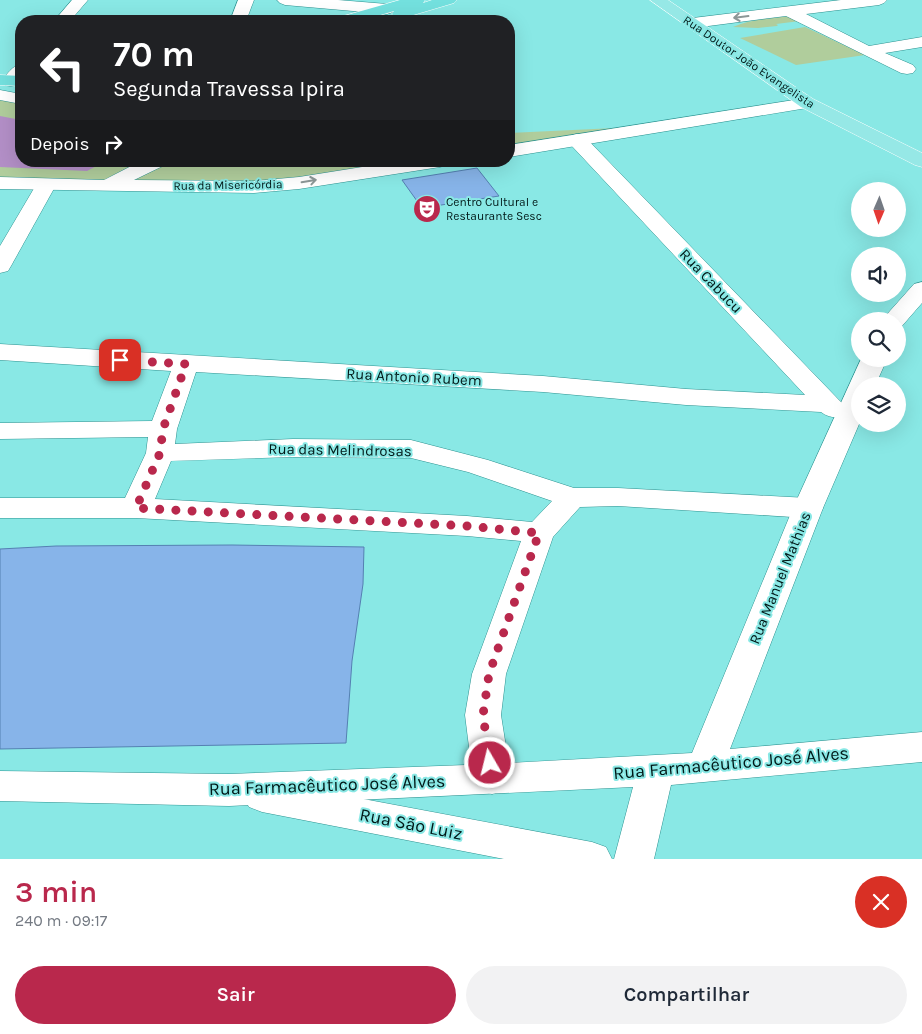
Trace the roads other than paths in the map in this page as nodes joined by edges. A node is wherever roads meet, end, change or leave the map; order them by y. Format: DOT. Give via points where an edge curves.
graph roads {
  1 [pos="80,0"];
  2 [pos="246,0"];
  3 [pos="285,0"];
  4 [pos="417,0"];
  5 [pos="449,0"];
  6 [pos="658,0"];
  7 [pos="879,0"];
  8 [pos="790,12"];
  9 [pos="67,15"];
  10 [pos="240,15"];
  11 [pos="382,15"];
  12 [pos="693,23"];
  13 [pos="811,23"];
  14 [pos="758,31"];
  15 [pos="732,34"];
  16 [pos="713,36"];
  17 [pos="922,42"];
  18 [pos="867,51"];
  19 [pos="907,69"];
  20 [pos="807,103"];
  21 [pos="658,126"];
  22 [pos="515,133"];
  23 [pos="577,140"];
  24 [pos="515,150"];
  25 [pos="922,161"];
  26 [pos="145,167"];
  27 [pos="160,167"];
  28 [pos="400,167"];
  29 [pos="0,183"];
  30 [pos="46,185"];
  31 [pos="103,186"];
  32 [pos="176,187"];
  33 [pos="0,266"];
  34 [pos="922,289"];
  35 [pos="901,312"];
  36 [pos="0,352"];
  37 [pos="186,364"];
  38 [pos="851,399"];
  39 [pos="838,411"];
  40 [pos="0,431"];
  41 [pos="161,441"];
  42 [pos="572,498"];
  43 [pos="0,508"];
  44 [pos="136,508"];
  45 [pos="808,508"];
  46 [pos="539,533"];
  47 [pos="922,747"];
  48 [pos="705,766"];
  49 [pos="656,771"];
  50 [pos="492,779"];
  51 [pos="0,786"];
  52 [pos="229,790"];
  53 [pos="592,859"];
  54 [pos="634,859"];
  1 -- 9 [label="street"];
  2 -- 10 [label="street"];
  3 -- 11 [label="street"];
  4 -- 11 [label="highway"];
  5 -- 11 [label="highway"];
  6 -- 12 [label="main road, Rua Doutor João Evangelista"];
  7 -- 8 [label="street"];
  8 -- 12 [label="street, one-way"];
  8 -- 13 [label="street"];
  12 -- 16 [label="main road, Rua Doutor João Evangelista"];
  13 -- 14 [label="street"];
  13 -- 18 [label="street"];
  15 -- 16 [label="street"];
  16 -- 20 [label="main road, Rua Doutor João Evangelista"];
  17 -- 18 [label="street"];
  18 -- 19 [label="street"];
  20 -- 21 [label="street"];
  20 -- 25 [label="main road, Rua Doutor João Evangelista"];
  21 -- 22 [label="street"];
  21 -- 23 [label="street"];
  23 -- 24 [label="street"];
  23 -- 39 [label="street, Rua Cabucu"];
  26 -- 31 [label="street"];
  27 -- 32 [label="street"];
  32 -- 28 [label="street, Rua da Misericórdia, one-way" via="272,186"];
  29 -- 30 [label="street, Rua da Misericórdia"];
  30 -- 31 [label="street, Rua da Misericórdia"];
  30 -- 33 [label="street"];
  31 -- 32 [label="street, Rua da Misericórdia"];
  34 -- 35 [label="street"];
  36 -- 37 [label="street, Rua Antonio Rubem"];
  37 -- 39 [label="street, Rua Antonio Rubem" via="534,383"];
  37 -- 41 [label="street"];
  38 -- 39 [label="street, Rua Manuel Mathias"];
  39 -- 45 [label="street, Rua Manuel Mathias"];
  40 -- 41 [label="street, Rua das Melindrosas"];
  41 -- 42 [label="street, Rua das Melindrosas" via="411,450 478,466"];
  41 -- 44 [label="street"];
  42 -- 45 [label="street, Rua das Melindrosas" via="618,497"];
  42 -- 46 [label="street"];
  43 -- 44 [label="street"];
  44 -- 46 [label="street" via="457,525"];
  45 -- 48 [label="street, Rua Manuel Mathias"];
  46 -- 50 [label="street" via="489,674 483,715"];
  47 -- 48 [label="street, Rua Farmacêutico José Alves"];
  48 -- 49 [label="street, Rua Farmacêutico José Alves"];
  49 -- 50 [label="street, Rua Farmacêutico José Alves"];
  49 -- 54 [label="street"];
  50 -- 52 [label="street, Rua Farmacêutico José Alves"];
  51 -- 52 [label="street, Rua Farmacêutico José Alves"];
  52 -- 53 [label="street, Rua São Luiz"];
}
